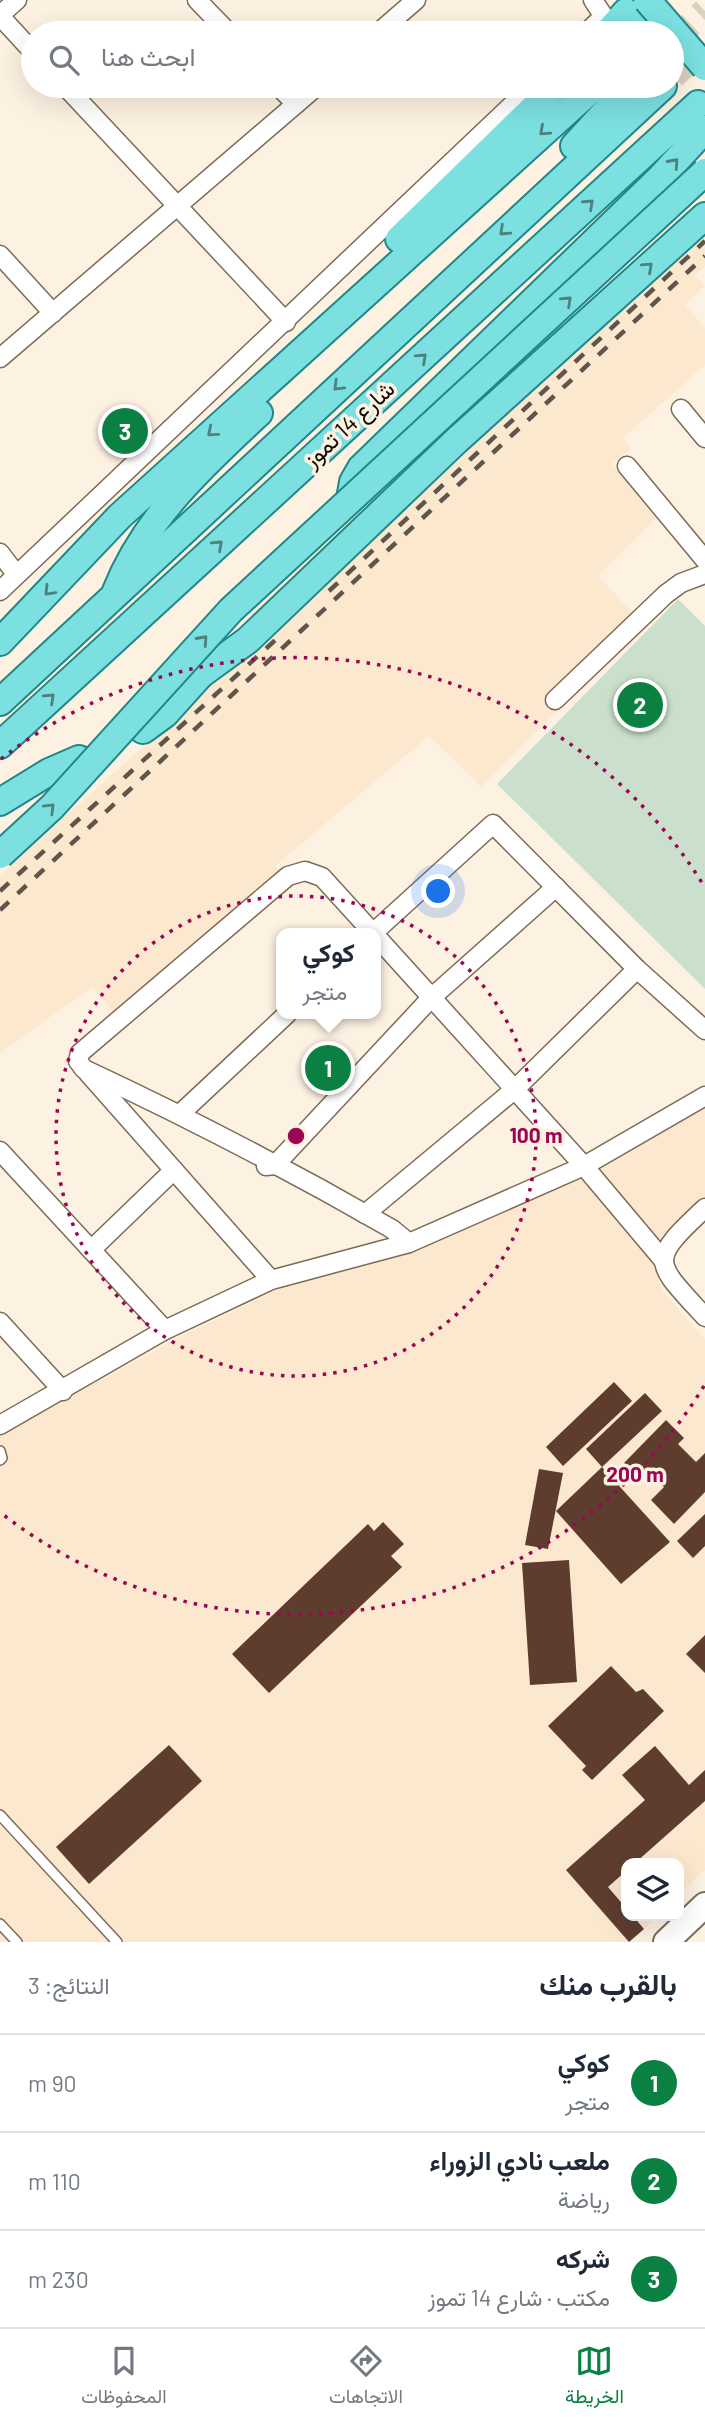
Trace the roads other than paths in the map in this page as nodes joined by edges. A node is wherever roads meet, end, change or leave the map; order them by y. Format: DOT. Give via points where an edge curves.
graph roads {
  1 [pos="17,0"];
  2 [pos="197,0"];
  3 [pos="593,0"];
  4 [pos="414,1"];
  5 [pos="0,16"];
  6 [pos="619,19"];
  7 [pos="217,21"];
  8 [pos="392,21"];
  9 [pos="21,39"];
  10 [pos="684,55"];
  11 [pos="705,67"];
  12 [pos="76,98"];
  13 [pos="290,98"];
  14 [pos="303,98"];
  15 [pos="519,98"];
  16 [pos="544,98"];
  17 [pos="582,98"];
  18 [pos="618,98"];
  19 [pos="649,98"];
  20 [pos="296,104"];
  21 [pos="701,117"];
  22 [pos="705,172"];
  23 [pos="542,196"];
  24 [pos="177,206"];
  25 [pos="451,215"];
  26 [pos="705,216"];
  27 [pos="0,256"];
  28 [pos="53,313"];
  29 [pos="286,322"];
  30 [pos="543,323"];
  31 [pos="0,358"];
  32 [pos="251,398"];
  33 [pos="681,409"];
  34 [pos="705,438"];
  35 [pos="627,466"];
  36 [pos="350,499"];
  37 [pos="0,553"];
  38 [pos="705,560"];
  39 [pos="705,574"];
  40 [pos="16,575"];
  41 [pos="0,591"];
  42 [pos="112,601"];
  43 [pos="0,642"];
  44 [pos="200,675"];
  45 [pos="555,700"];
  46 [pos="0,702"];
  47 [pos="143,730"];
  48 [pos="0,744"];
  49 [pos="79,759"];
  50 [pos="0,802"];
  51 [pos="0,855"];
  52 [pos="556,887"];
  53 [pos="369,928"];
  54 [pos="380,928"];
  55 [pos="381,942"];
  56 [pos="637,969"];
  57 [pos="431,998"];
  58 [pos="282,1019"];
  59 [pos="705,1030"];
  60 [pos="84,1069"];
  61 [pos="514,1090"];
  62 [pos="705,1096"];
  63 [pos="180,1114"];
  64 [pos="0,1151"];
  65 [pos="270,1165"];
  66 [pos="584,1166"];
  67 [pos="174,1170"];
  68 [pos="705,1208"];
  69 [pos="365,1214"];
  70 [pos="409,1243"];
  71 [pos="92,1250"];
  72 [pos="664,1261"];
  73 [pos="271,1280"];
  74 [pos="705,1317"];
  75 [pos="0,1322"];
  76 [pos="165,1330"];
  77 [pos="63,1391"];
  78 [pos="0,1424"];
  79 [pos="0,1451"];
  80 [pos="0,1460"];
  81 [pos="0,1815"];
  82 [pos="705,1905"];
  83 [pos="0,1924"];
  84 [pos="17,1942"];
  85 [pos="117,1942"];
  86 [pos="666,1942"];
  1 -- 5 [label="street"];
  2 -- 7 [label="street"];
  3 -- 6 [label="street"];
  4 -- 8 [label="street"];
  5 -- 9 [label="street"];
  10 -- 11 [label="main road, bridge"];
  12 -- 24 [label="street"];
  13 -- 20 [label="street"];
  14 -- 20 [label="street"];
  15 -- 29 [label="street"];
  16 -- 32 [label="main road" via="266,364"];
  17 -- 25 [label="main road, one-way"];
  18 -- 23 [label="main road" via="571,149"];
  19 -- 23 [label="main road, شارع 14 تموز"];
  20 -- 24 [label="street"];
  36 -- 21 [label="main road, one-way" via="361,468 661,177"];
  48 -- 21 [label="main road, شارع 14 تموز, one-way"];
  30 -- 22 [label="main road, one-way, bridge"];
  23 -- 42 [label="main road, شارع 14 تموز, one-way"];
  24 -- 28 [label="street"];
  24 -- 29 [label="street"];
  25 -- 32 [label="main road"];
  25 -- 42 [label="main road" via="443,237 417,267 168,502 140,541"];
  44 -- 26 [label="main road, one-way" via="248,640 446,450"];
  27 -- 28 [label="street"];
  28 -- 31 [label="street"];
  29 -- 40 [label="street"];
  30 -- 36 [label="main road, bridge"];
  30 -- 44 [label="main road" via="521,361 297,570"];
  32 -- 43 [label="main road, one-way" via="120,516"];
  33 -- 34 [label="street"];
  35 -- 38 [label="street"];
  51 -- 36 [label="main road, one-way, bridge" via="52,807 231,610"];
  37 -- 40 [label="street"];
  39 -- 45 [label="street" via="666,594"];
  40 -- 41 [label="street"];
  42 -- 46 [label="main road, شارع 14 تموز"];
  44 -- 47 [label="main road" via="165,714"];
  49 -- 50 [label="main road"];
  52 -- 54 [label="street" via="493,824"];
  52 -- 56 [label="street"];
  52 -- 57 [label="street"];
  53 -- 60 [label="street" via="322,877 305,871 288,876 80,1053 78,1061"];
  55 -- 57 [label="street"];
  56 -- 59 [label="street"];
  56 -- 61 [label="street"];
  57 -- 61 [label="street"];
  57 -- 65 [label="street"];
  58 -- 63 [label="street"];
  60 -- 63 [label="street"];
  60 -- 67 [label="street"];
  61 -- 66 [label="street"];
  61 -- 69 [label="street"];
  62 -- 66 [label="street"];
  63 -- 65 [label="street"];
  64 -- 71 [label="street"];
  65 -- 69 [label="street"];
  66 -- 70 [label="street"];
  66 -- 72 [label="street"];
  67 -- 71 [label="street"];
  67 -- 73 [label="street"];
  68 -- 72 [label="street" via="669,1242"];
  69 -- 70 [label="street"];
  70 -- 73 [label="street"];
  71 -- 76 [label="street"];
  72 -- 74 [label="street" via="668,1275"];
  73 -- 76 [label="street"];
  75 -- 77 [label="street"];
  76 -- 77 [label="street"];
  77 -- 78 [label="street"];
  79 -- 80 [label="lane"];
  81 -- 85 [label="lane"];
  82 -- 86 [label="street"];
  83 -- 84 [label="lane"];
}
